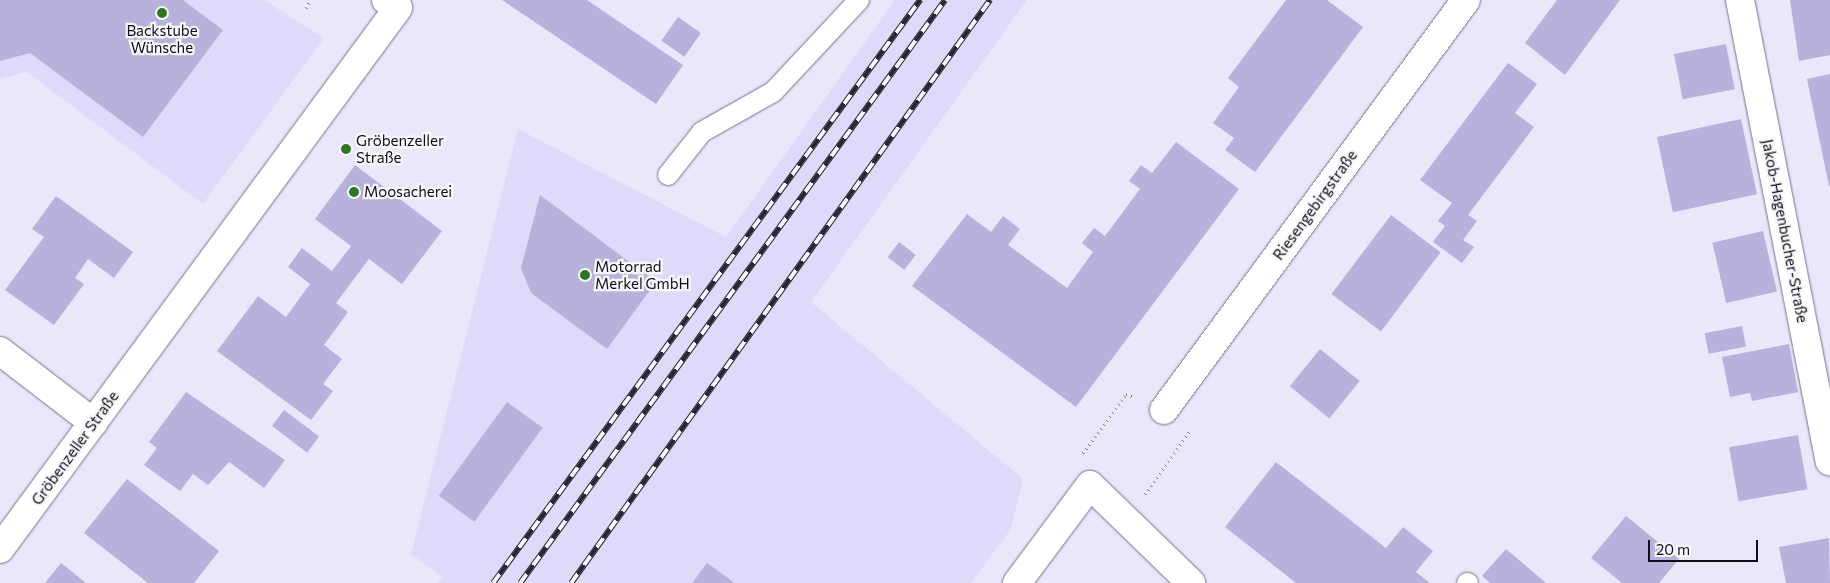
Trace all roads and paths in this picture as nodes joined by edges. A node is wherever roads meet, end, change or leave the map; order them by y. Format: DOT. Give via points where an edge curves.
graph roads {
  1 [pos="312,0"];
  2 [pos="859,0"];
  3 [pos="1466,0"];
  4 [pos="1740,0"];
  5 [pos="396,3"];
  6 [pos="306,8"];
  7 [pos="668,175"];
  8 [pos="0,351"];
  9 [pos="1164,410"];
  10 [pos="94,423"];
  11 [pos="1083,454"];
  12 [pos="1830,461"];
  13 [pos="1140,500"];
  14 [pos="0,549"];
  15 [pos="1018,583"];
  16 [pos="1192,583"];
  1 -- 6 [label="path"];
  2 -- 7 [label="lane" via="773,92 702,132"];
  3 -- 9 [label="street, Riesengebirgstraße"];
  4 -- 12 [label="street, Jakob-Hagenbucher-Straße"];
  5 -- 10 [label="street, Gröbenzeller Straße"];
  8 -- 10 [label="street"];
  9 -- 11 [label="path" via="1126,394"];
  9 -- 13 [label="path" via="1191,433"];
  10 -- 14 [label="street, Gröbenzeller Straße"];
  15 -- 16 [label="street" via="1090,486"];
}
